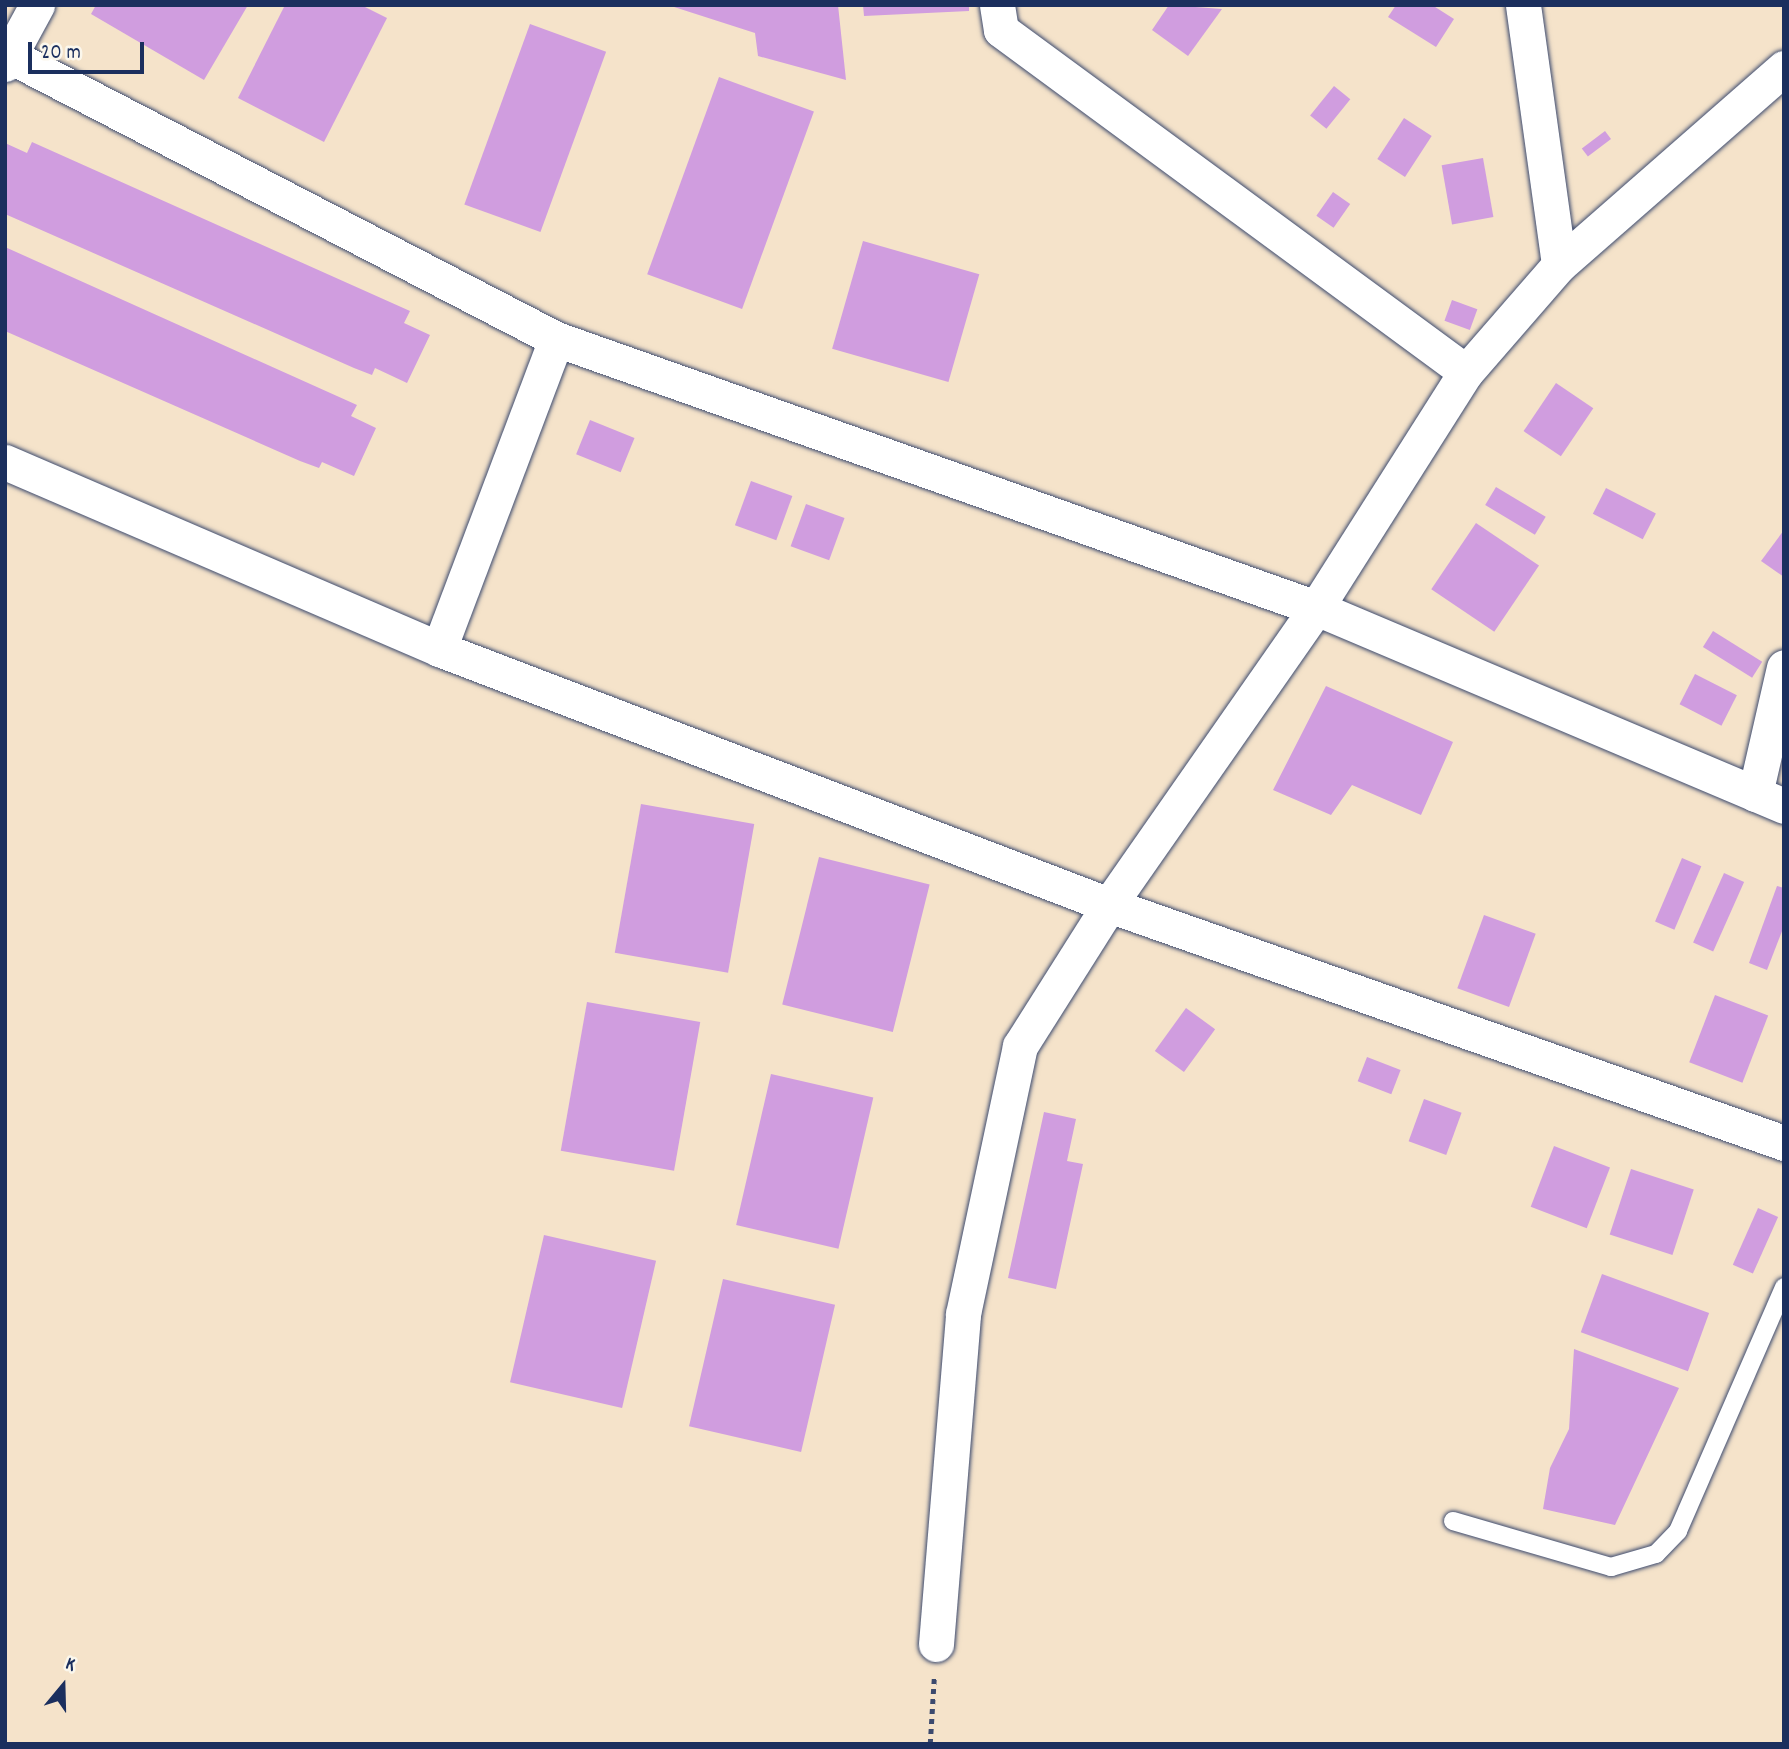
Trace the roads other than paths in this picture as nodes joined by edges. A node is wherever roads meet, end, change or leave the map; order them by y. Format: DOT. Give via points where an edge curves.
graph roads {
  1 [pos="37,5"];
  2 [pos="998,5"];
  3 [pos="1520,8"];
  4 [pos="8,60"];
  5 [pos="1784,68"];
  6 [pos="1559,265"];
  7 [pos="556,339"];
  8 [pos="1466,372"];
  9 [pos="5,462"];
  10 [pos="1316,608"];
  11 [pos="439,649"];
  12 [pos="1784,667"];
  13 [pos="1769,800"];
  14 [pos="1109,905"];
  15 [pos="1784,1143"];
  16 [pos="1784,1287"];
  17 [pos="1453,1521"];
  18 [pos="936,1644"];
  1 -- 4 [label="street"];
  2 -- 8 [label="street" via="1001,30"];
  3 -- 6 [label="street"];
  4 -- 7 [label="street"];
  5 -- 6 [label="street"];
  6 -- 8 [label="street"];
  7 -- 10 [label="street"];
  7 -- 11 [label="street"];
  8 -- 10 [label="street"];
  9 -- 11 [label="street"];
  10 -- 13 [label="street"];
  10 -- 14 [label="street"];
  11 -- 14 [label="street"];
  12 -- 13 [label="street"];
  14 -- 15 [label="street"];
  14 -- 18 [label="street" via="1020,1046 963,1314"];
  16 -- 17 [label="lane" via="1678,1531 1656,1554 1626,1566 1603,1566"];
}
